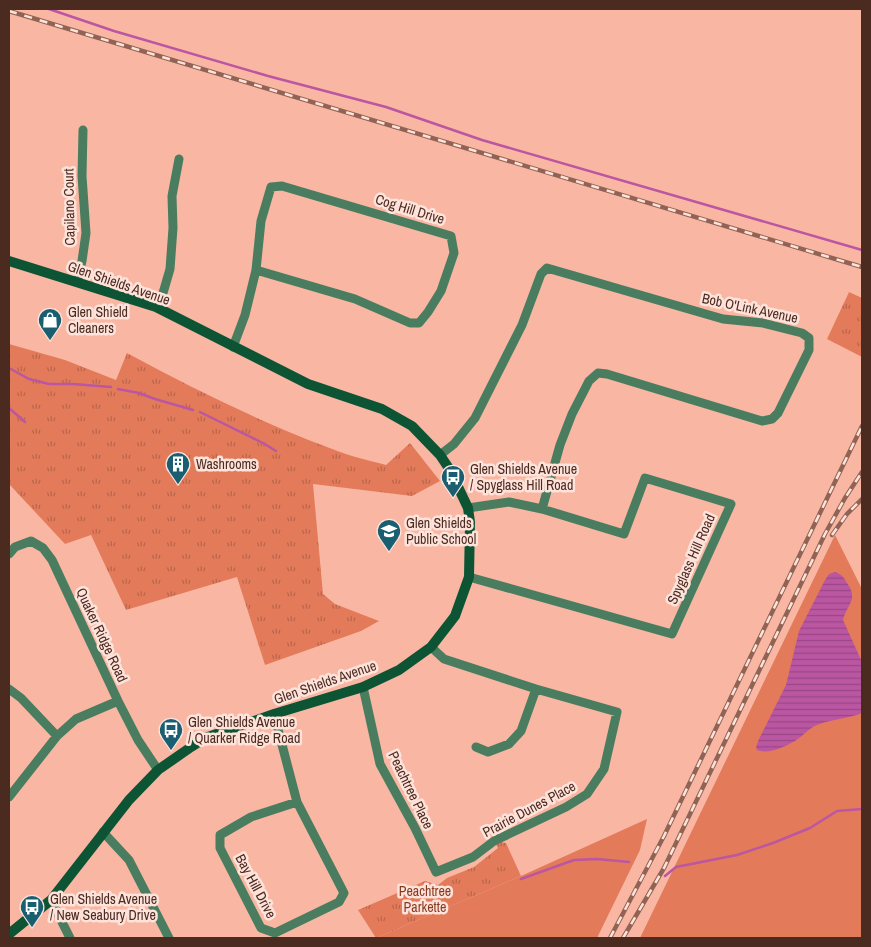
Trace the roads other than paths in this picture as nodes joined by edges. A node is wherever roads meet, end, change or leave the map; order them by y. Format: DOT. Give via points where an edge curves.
graph roads {
  1 [pos="83,130"];
  2 [pos="179,159"];
  3 [pos="9,261"];
  4 [pos="256,270"];
  5 [pos="77,282"];
  6 [pos="156,307"];
  7 [pos="233,346"];
  8 [pos="440,455"];
  9 [pos="468,508"];
  10 [pos="542,509"];
  11 [pos="9,554"];
  12 [pos="469,577"];
  13 [pos="431,647"];
  14 [pos="363,687"];
  15 [pos="9,689"];
  16 [pos="536,689"];
  17 [pos="118,701"];
  18 [pos="274,714"];
  19 [pos="57,736"];
  20 [pos="476,747"];
  21 [pos="158,770"];
  22 [pos="9,797"];
  23 [pos="297,802"];
  24 [pos="103,832"];
  25 [pos="436,872"];
  26 [pos="51,900"];
  27 [pos="9,934"];
  28 [pos="70,938"];
  29 [pos="169,938"];
  1 -- 5 [label="street, Capilano Court" via="86,233"];
  2 -- 6 [label="street" via="172,196 170,269"];
  3 -- 5 [label="street, Glen Shields Avenue"];
  4 -- 4 [label="street, Cog Hill Drive" via="261,221 271,187 282,186 451,236 454,253 441,290 419,323 410,323 355,299"];
  4 -- 7 [label="street, Cog Hill Drive" via="245,315"];
  5 -- 6 [label="street, Glen Shields Avenue"];
  6 -- 7 [label="street, Glen Shields Avenue"];
  7 -- 8 [label="street, Glen Shields Avenue" via="308,384 382,409 412,426"];
  8 -- 9 [label="street, Glen Shields Avenue"];
  8 -- 10 [label="street, Bob O'Link Avenue" via="454,444 475,418 522,325 541,274 547,268 723,319 763,323 802,333 809,338 809,350 778,413 772,419 762,421 598,373 589,381 572,414"];
  9 -- 10 [label="street, Spyglass Hill Road" via="509,502"];
  9 -- 12 [label="street, Glen Shields Avenue"];
  10 -- 12 [label="street, Spyglass Hill Road" via="624,534 645,478 731,504 672,634"];
  11 -- 17 [label="street, Quaker Ridge Road" via="14,547 32,541 43,548 52,560"];
  12 -- 13 [label="street, Glen Shields Avenue" via="455,616"];
  13 -- 14 [label="street, Glen Shields Avenue" via="399,670"];
  13 -- 16 [label="street, Prairie Dunes Place" via="444,658"];
  14 -- 18 [label="street, Glen Shields Avenue"];
  14 -- 25 [label="street, Peachtree Place" via="380,764"];
  15 -- 19 [label="street"];
  16 -- 20 [label="street" via="521,731 508,744 488,752"];
  16 -- 25 [label="street, Prairie Dunes Place" via="617,712 604,768 587,794 498,839 473,857"];
  17 -- 19 [label="street" via="76,719"];
  17 -- 21 [label="street, Quaker Ridge Road"];
  18 -- 21 [label="street, Glen Shields Avenue" via="205,738"];
  18 -- 23 [label="street, Bay Hill Drive"];
  19 -- 22 [label="street"];
  21 -- 24 [label="street, Glen Shields Avenue"];
  23 -- 23 [label="street, Bay Hill Drive" via="344,893 339,902 275,933 262,928 220,848 220,835 251,817"];
  24 -- 26 [label="street, Glen Shields Avenue"];
  24 -- 29 [label="street" via="129,860"];
  26 -- 27 [label="street, Glen Shields Avenue"];
  26 -- 28 [label="street"];
}
